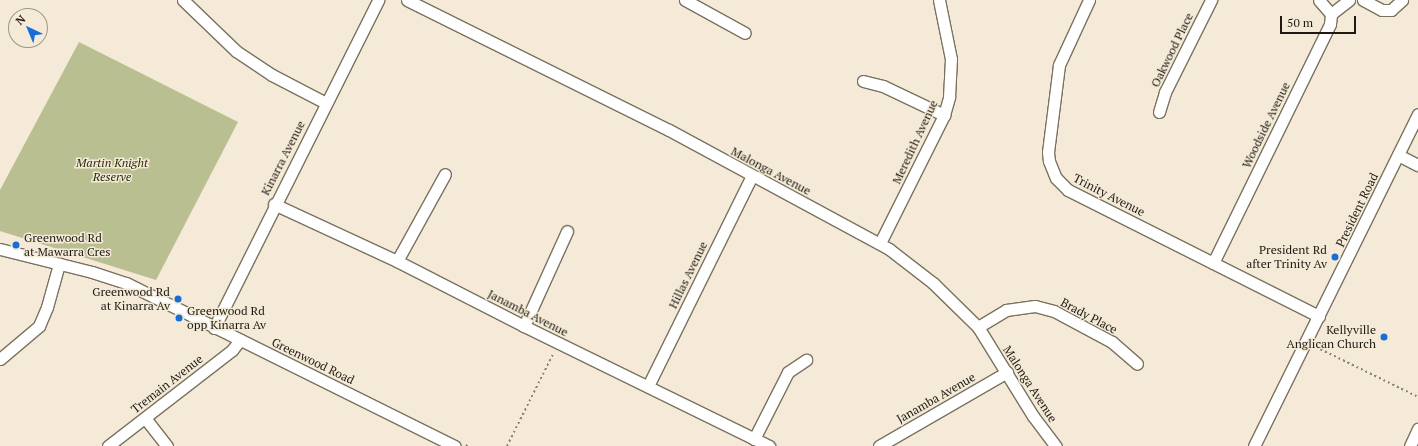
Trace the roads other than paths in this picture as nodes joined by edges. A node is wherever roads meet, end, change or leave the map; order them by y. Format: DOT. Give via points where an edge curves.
graph roads {
  1 [pos="183,0"];
  2 [pos="378,0"];
  3 [pos="407,0"];
  4 [pos="685,0"];
  5 [pos="940,0"];
  6 [pos="1089,0"];
  7 [pos="1211,0"];
  8 [pos="1336,0"];
  9 [pos="1349,0"];
  10 [pos="1363,0"];
  11 [pos="1402,0"];
  12 [pos="1326,7"];
  13 [pos="745,33"];
  14 [pos="863,81"];
  15 [pos="326,103"];
  16 [pos="1158,112"];
  17 [pos="1418,114"];
  18 [pos="944,115"];
  19 [pos="1398,155"];
  20 [pos="1418,165"];
  21 [pos="445,174"];
  22 [pos="752,176"];
  23 [pos="274,204"];
  24 [pos="567,231"];
  25 [pos="880,243"];
  26 [pos="0,249"];
  27 [pos="397,261"];
  28 [pos="1213,263"];
  29 [pos="59,264"];
  30 [pos="1320,316"];
  31 [pos="524,326"];
  32 [pos="978,327"];
  33 [pos="214,328"];
  34 [pos="240,340"];
  35 [pos="0,359"];
  36 [pos="806,360"];
  37 [pos="1137,364"];
  38 [pos="1007,372"];
  39 [pos="648,386"];
  40 [pos="145,418"];
  41 [pos="1418,429"];
  42 [pos="754,439"];
  43 [pos="108,446"];
  44 [pos="167,446"];
  45 [pos="455,446"];
  46 [pos="769,446"];
  47 [pos="879,446"];
  48 [pos="1056,446"];
  49 [pos="1254,446"];
  50 [pos="1410,446"];
  1 -- 15 [label="street" via="236,51 272,75"];
  2 -- 15 [label="street, Kinarra Avenue"];
  3 -- 22 [label="street, Malonga Avenue" via="669,130"];
  4 -- 13 [label="street"];
  5 -- 18 [label="street, Meredith Avenue" via="952,65 949,98"];
  6 -- 28 [label="street, Trinity Avenue" via="1059,65 1048,152 1052,170 1068,190"];
  7 -- 16 [label="street, Oakwood Place" via="1165,92"];
  8 -- 12 [label="street"];
  9 -- 12 [label="street"];
  10 -- 11 [label="street" via="1382,10 1391,10"];
  12 -- 28 [label="street, Woodside Avenue" via="1330,24"];
  14 -- 18 [label="street" via="883,86"];
  15 -- 23 [label="street, Kinarra Avenue"];
  17 -- 19 [label="street, President Road"];
  18 -- 25 [label="street, Meredith Avenue"];
  19 -- 20 [label="street"];
  19 -- 30 [label="street, President Road"];
  21 -- 27 [label="street"];
  22 -- 25 [label="street, Malonga Avenue"];
  22 -- 39 [label="street, Hillas Avenue"];
  23 -- 27 [label="street, Janamba Avenue"];
  23 -- 33 [label="street, Kinarra Avenue"];
  24 -- 31 [label="street"];
  25 -- 32 [label="street, Malonga Avenue" via="933,283"];
  26 -- 29 [label="street, Greenwood Road"];
  27 -- 31 [label="street, Janamba Avenue"];
  28 -- 30 [label="street, Trinity Avenue"];
  29 -- 33 [label="street, Greenwood Road" via="126,283"];
  29 -- 35 [label="street" via="39,326"];
  30 -- 49 [label="street, President Road"];
  31 -- 39 [label="street, Janamba Avenue"];
  32 -- 37 [label="street, Brady Place" via="1006,310 1035,306 1054,311 1112,342"];
  32 -- 38 [label="street, Malonga Avenue"];
  33 -- 34 [label="street, Greenwood Road"];
  34 -- 40 [label="street, Tremain Avenue" via="232,350"];
  34 -- 45 [label="street, Greenwood Road"];
  36 -- 42 [label="street" via="788,372"];
  38 -- 47 [label="street, Janamba Avenue"];
  38 -- 48 [label="street, Malonga Avenue"];
  39 -- 42 [label="street, Janamba Avenue"];
  40 -- 43 [label="street, Tremain Avenue"];
  40 -- 44 [label="street"];
  41 -- 50 [label="street"];
  42 -- 46 [label="street, Janamba Avenue"];
}
